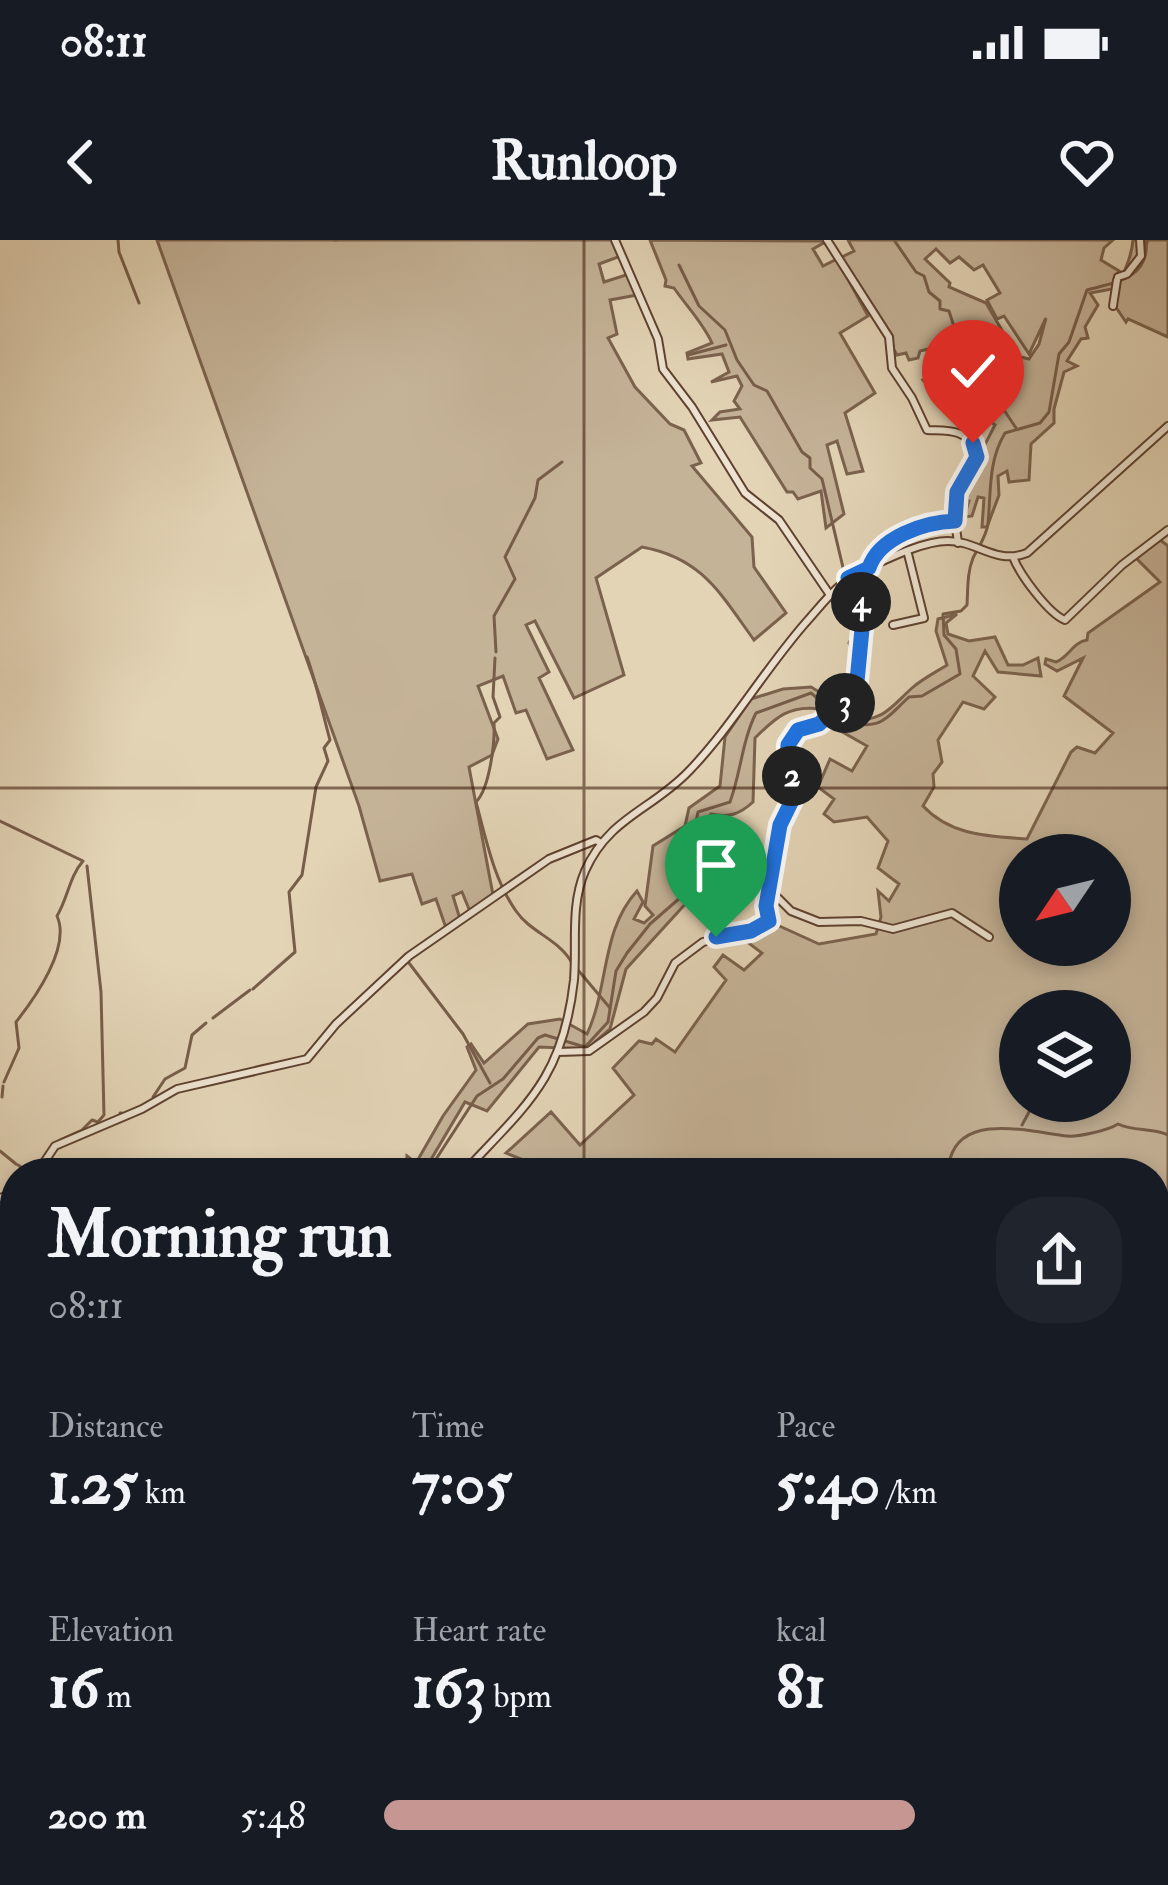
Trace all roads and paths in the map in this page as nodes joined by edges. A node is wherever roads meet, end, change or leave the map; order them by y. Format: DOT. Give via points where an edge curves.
graph roads {
  1 [pos="615,240"];
  2 [pos="827,240"];
  3 [pos="1140,240"];
  4 [pos="1113,306"];
  5 [pos="1168,426"];
  6 [pos="955,521"];
  7 [pos="1168,530"];
  8 [pos="958,543"];
  9 [pos="908,553"];
  10 [pos="1013,557"];
  11 [pos="869,568"];
  12 [pos="848,578"];
  13 [pos="830,595"];
  14 [pos="892,625"];
  15 [pos="602,843"];
  16 [pos="768,894"];
  17 [pos="989,937"];
  18 [pos="559,1049"];
  19 [pos="47,1158"];
  20 [pos="479,1158"];
  1 -- 13 [label="street" via="663,369 746,493 779,520"];
  2 -- 6 [label="street" via="889,337 891,366 927,430 958,432 977,450 956,496"];
  3 -- 4 [label="street" via="1142,256 1117,281"];
  5 -- 10 [label="street" via="1042,542"];
  6 -- 8 [label="street"];
  6 -- 11 [label="street" via="912,529"];
  7 -- 10 [label="street" via="1065,620"];
  8 -- 9 [label="street"];
  8 -- 10 [label="street"];
  9 -- 11 [label="street"];
  9 -- 14 [label="street" via="924,618"];
  11 -- 12 [label="street"];
  12 -- 13 [label="street"];
  12 -- 16 [label="street" via="863,605 856,692 788,745 787,769 801,782 782,816"];
  13 -- 15 [label="street" via="690,770"];
  15 -- 18 [label="street" via="578,894 574,978"];
  15 -- 19 [label="street" via="561,854 409,956 307,1059 177,1089 55,1146"];
  16 -- 17 [label="street" via="819,922 893,929 946,912"];
  16 -- 18 [label="street" via="769,921 699,944 675,963 644,1012 589,1052"];
  18 -- 20 [label="street" via="539,1090"];
}
